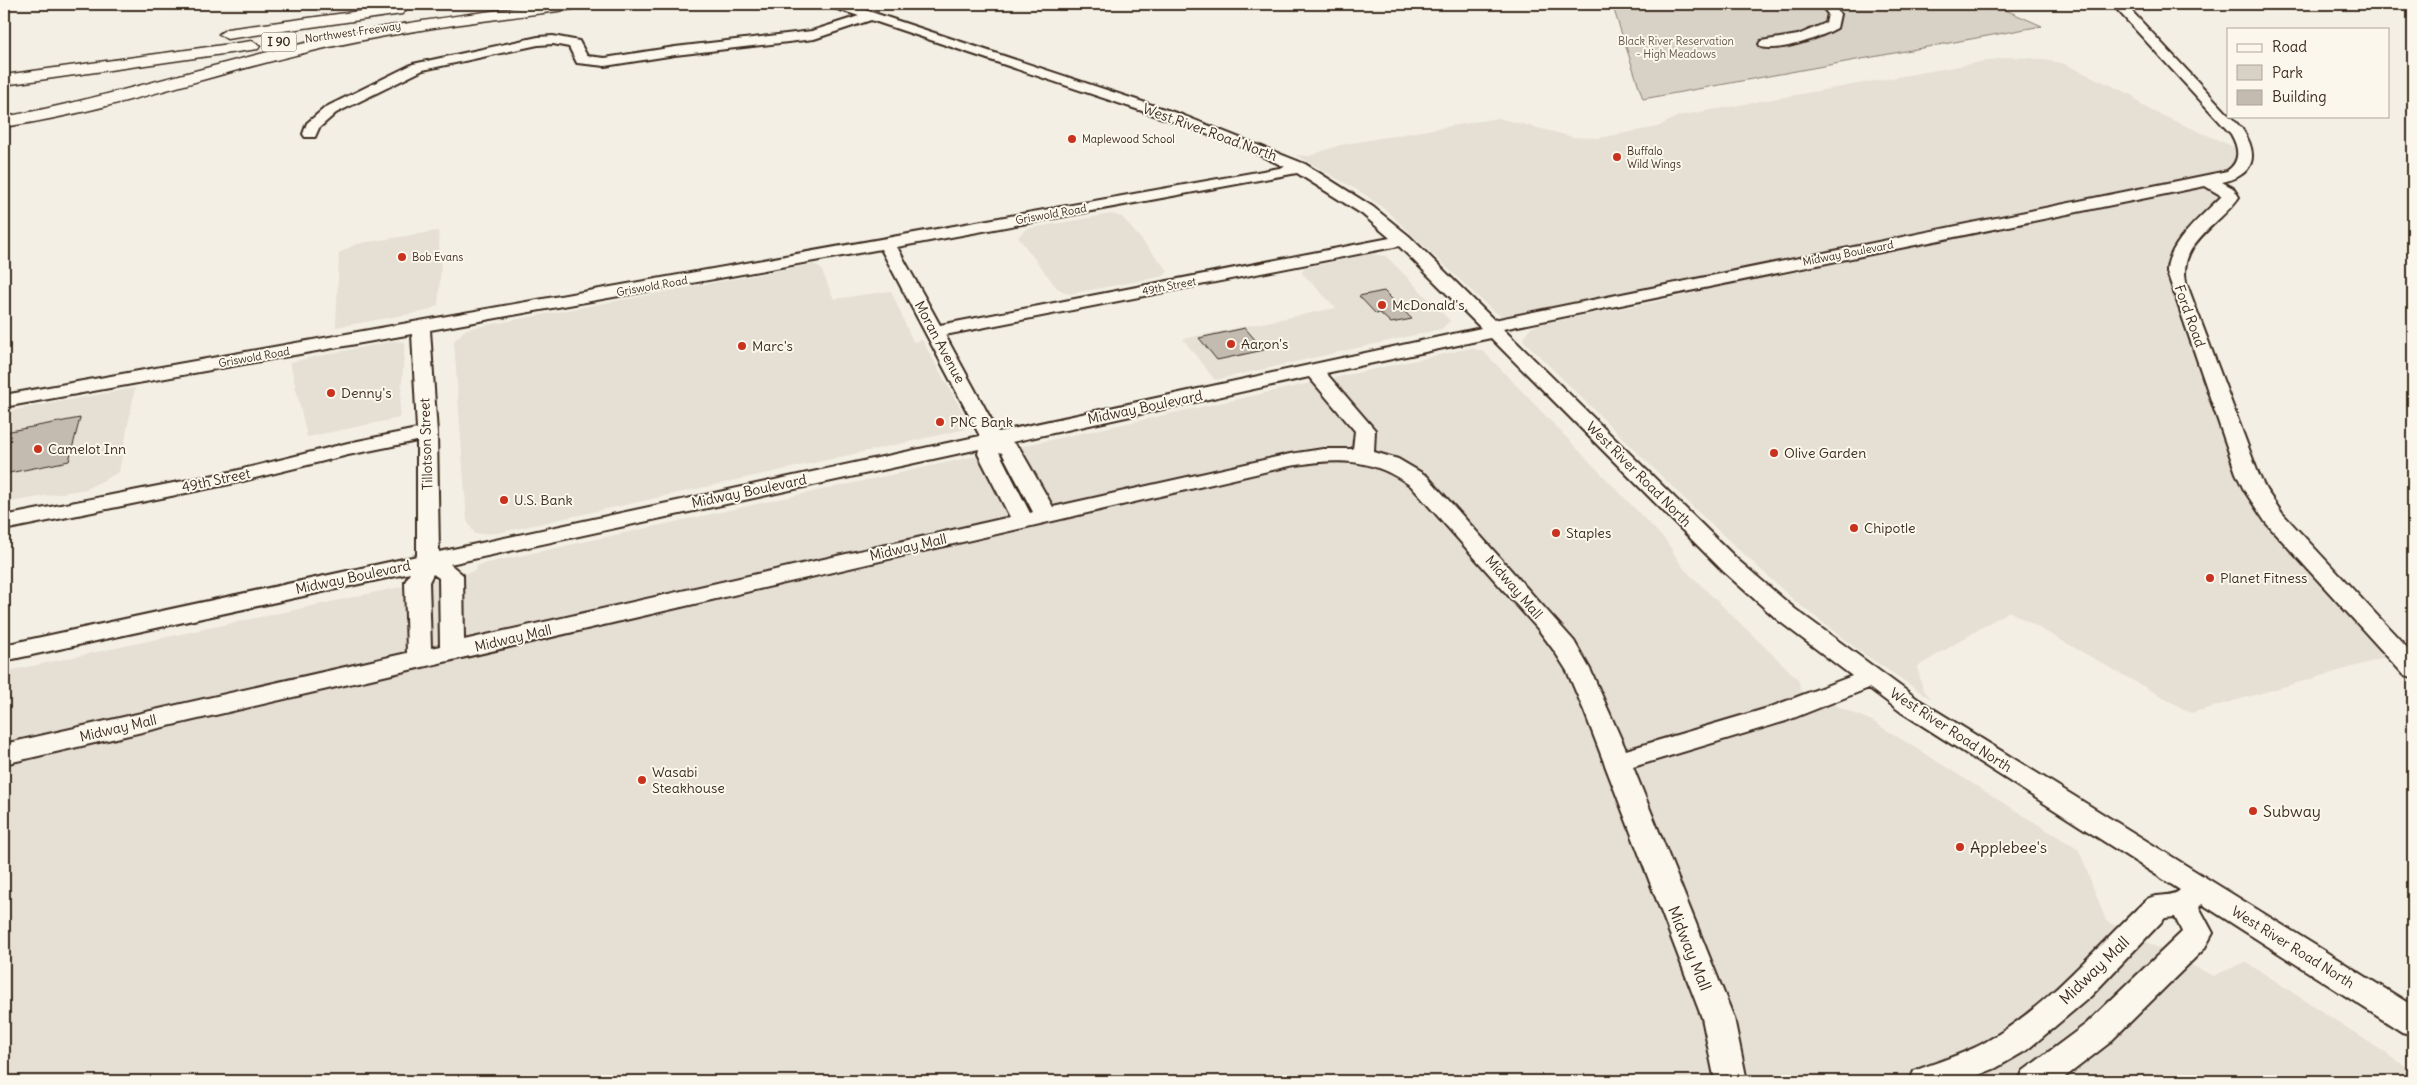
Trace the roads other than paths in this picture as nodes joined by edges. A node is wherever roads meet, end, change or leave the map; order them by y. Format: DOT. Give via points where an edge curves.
graph roads {
  1 [pos="554,4"];
  2 [pos="573,4"];
  3 [pos="835,4"];
  4 [pos="1826,4"];
  5 [pos="2118,4"];
  6 [pos="411,9"];
  7 [pos="872,16"];
  8 [pos="1766,44"];
  9 [pos="89,52"];
  10 [pos="4,80"];
  11 [pos="4,122"];
  12 [pos="310,134"];
  13 [pos="1300,167"];
  14 [pos="2206,180"];
  15 [pos="1403,240"];
  16 [pos="887,244"];
  17 [pos="421,327"];
  18 [pos="1492,329"];
  19 [pos="934,332"];
  20 [pos="1314,371"];
  21 [pos="4,401"];
  22 [pos="427,433"];
  23 [pos="992,440"];
  24 [pos="1363,456"];
  25 [pos="1034,518"];
  26 [pos="4,523"];
  27 [pos="428,560"];
  28 [pos="452,652"];
  29 [pos="4,653"];
  30 [pos="418,660"];
  31 [pos="2413,670"];
  32 [pos="1870,678"];
  33 [pos="4,754"];
  34 [pos="1616,762"];
  35 [pos="2191,896"];
  36 [pos="2413,1022"];
  37 [pos="1731,1081"];
  38 [pos="1926,1081"];
  39 [pos="2035,1081"];
  1 -- 10 [label="highway, Northwest Freeway / I 90"];
  2 -- 11 [label="highway" via="328,42 81,107"];
  3 -- 7 [label="street, West River Road North"];
  4 -- 8 [label="street" via="1834,14 1832,24 1827,28 1808,37"];
  5 -- 14 [label="street" via="2241,138 2246,153 2241,169"];
  6 -- 9 [label="highway, Northwest Freeway / I 90"];
  7 -- 12 [label="street" via="814,34 605,62 582,60 574,44 553,40 462,56 411,70 354,98 320,118 312,126"];
  7 -- 13 [label="street, West River Road North" via="1234,138"];
  13 -- 15 [label="street, West River Road North" via="1348,196"];
  13 -- 16 [label="street, Griswold Road"];
  14 -- 18 [label="street, Midway Boulevard"];
  14 -- 31 [label="street, Ford Road" via="2227,191 2231,197 2191,238 2176,261 2175,269 2247,474 2274,518"];
  15 -- 18 [label="street, West River Road North"];
  15 -- 19 [label="street, 49th Street"];
  16 -- 17 [label="street, Griswold Road"];
  16 -- 19 [label="street, Moran Avenue"];
  17 -- 21 [label="street, Griswold Road"];
  17 -- 22 [label="street, Tillotson Street"];
  18 -- 20 [label="street, Midway Boulevard"];
  18 -- 32 [label="street, West River Road North" via="1731,566 1787,615"];
  19 -- 23 [label="street, Moran Avenue"];
  20 -- 23 [label="street, Midway Boulevard"];
  20 -- 24 [label="street" via="1365,430"];
  22 -- 26 [label="street, 49th Street" via="235,477"];
  22 -- 27 [label="street, Tillotson Street"];
  23 -- 25 [label="street, Moran Avenue" via="988,454"];
  23 -- 27 [label="street, Midway Boulevard"];
  24 -- 25 [label="street, Midway Mall" via="1304,457"];
  24 -- 34 [label="street, Midway Mall" via="1402,470 1419,481 1546,622 1579,671"];
  25 -- 28 [label="street, Midway Mall"];
  27 -- 28 [label="street" via="451,575"];
  27 -- 29 [label="street, Midway Boulevard"];
  27 -- 30 [label="street, Tillotson Street" via="417,582"];
  28 -- 30 [label="street, Midway Mall"];
  30 -- 33 [label="street, Midway Mall"];
  32 -- 34 [label="street" via="1836,694"];
  32 -- 35 [label="street, West River Road North"];
  34 -- 37 [label="street, Midway Mall" via="1718,1018"];
  35 -- 36 [label="street, West River Road North"];
  35 -- 38 [label="street, Midway Mall" via="2157,907 2087,979 2032,1028 1992,1054"];
  35 -- 39 [label="street" via="2198,933 2193,940 2097,1034"];
}
